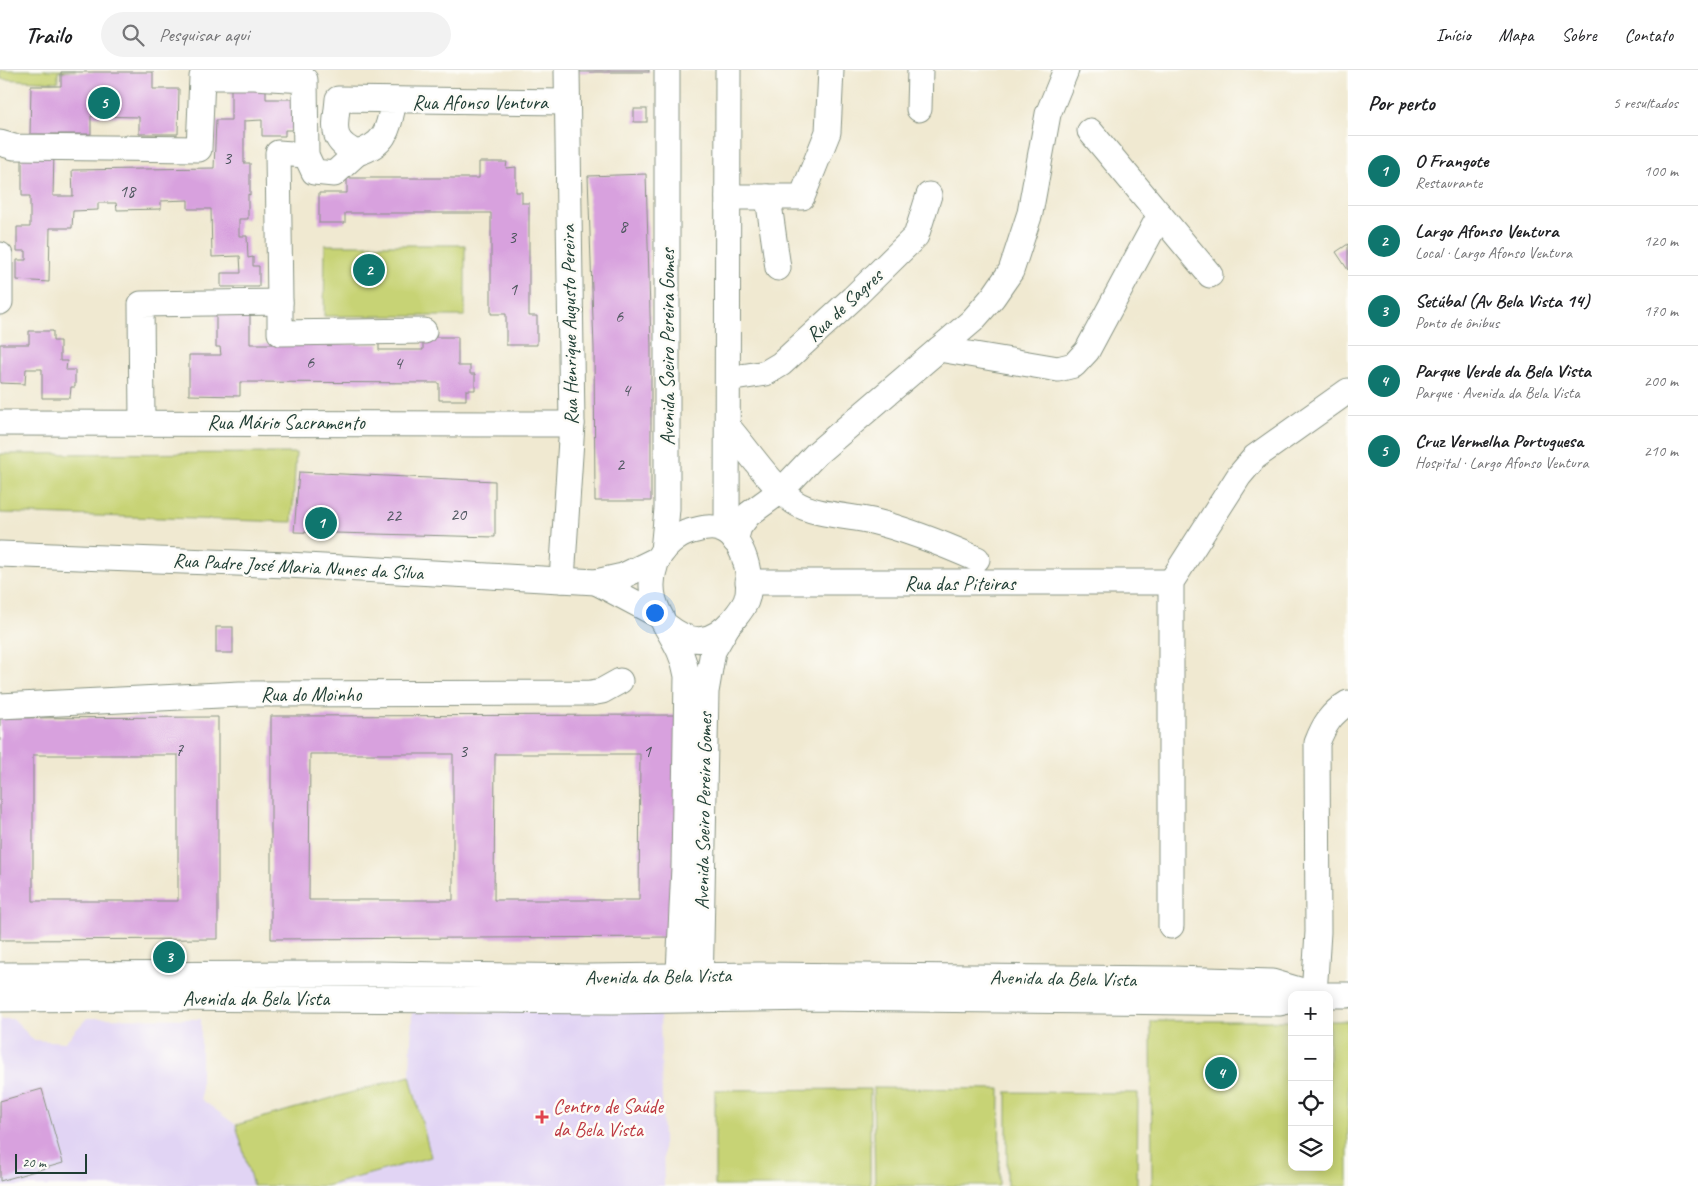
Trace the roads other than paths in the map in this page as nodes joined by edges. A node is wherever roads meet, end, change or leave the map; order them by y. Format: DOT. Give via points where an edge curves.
graph roads {
  1 [pos="566,70"];
  2 [pos="667,70"];
  3 [pos="728,70"];
  4 [pos="831,70"];
  5 [pos="920,70"];
  6 [pos="1066,70"];
  7 [pos="394,101"];
  8 [pos="566,102"];
  9 [pos="919,109"];
  10 [pos="1090,131"];
  11 [pos="0,143"];
  12 [pos="357,153"];
  13 [pos="306,155"];
  14 [pos="929,194"];
  15 [pos="728,197"];
  16 [pos="768,197"];
  17 [pos="1160,214"];
  18 [pos="0,255"];
  19 [pos="778,268"];
  20 [pos="1210,275"];
  21 [pos="0,302"];
  22 [pos="270,303"];
  23 [pos="424,331"];
  24 [pos="939,349"];
  25 [pos="728,379"];
  26 [pos="1348,391"];
  27 [pos="142,422"];
  28 [pos="0,423"];
  29 [pos="572,424"];
  30 [pos="728,427"];
  31 [pos="816,454"];
  32 [pos="756,460"];
  33 [pos="782,490"];
  34 [pos="731,537"];
  35 [pos="0,554"];
  36 [pos="660,555"];
  37 [pos="977,558"];
  38 [pos="562,580"];
  39 [pos="596,582"];
  40 [pos="748,582"];
  41 [pos="1171,582"];
  42 [pos="664,621"];
  43 [pos="727,626"];
  44 [pos="620,681"];
  45 [pos="1348,703"];
  46 [pos="0,706"];
  47 [pos="1171,926"];
  48 [pos="0,975"];
  49 [pos="689,988"];
  50 [pos="1302,991"];
  51 [pos="1315,991"];
  52 [pos="1333,995"];
  53 [pos="1348,995"];
  54 [pos="0,999"];
  55 [pos="1288,1001"];
  1 -- 8 [label="street, Rua Henrique Augusto Pereira"];
  2 -- 36 [label="street, Avenida Soeiro Pereira Gomes" via="667,509"];
  3 -- 15 [label="street, Avenida Soeiro Pereira Gomes"];
  4 -- 16 [label="street" via="828,132 802,197"];
  5 -- 9 [label="street"];
  6 -- 24 [label="street" via="1048,114 1030,213 1011,271 972,321"];
  7 -- 8 [label="street, Rua Afonso Ventura"];
  7 -- 12 [label="street, Rua Afonso Ventura" via="382,141"];
  7 -- 12 [label="street, Rua Afonso Ventura" via="338,99 336,134 343,146"];
  8 -- 29 [label="street, Rua Henrique Augusto Pereira"];
  10 -- 17 [label="street"];
  11 -- 13 [label="street" via="14,147 199,149 202,77 254,77 305,80"];
  12 -- 13 [label="street" via="334,174 314,172"];
  13 -- 22 [label="street" via="278,153"];
  14 -- 25 [label="street, Rua de Sagres" via="916,236 853,298 766,374"];
  15 -- 16 [label="street"];
  15 -- 25 [label="street, Avenida Soeiro Pereira Gomes"];
  16 -- 19 [label="street"];
  17 -- 20 [label="street"];
  17 -- 24 [label="street" via="1087,351 1074,365 1058,369"];
  18 -- 21 [label="street"];
  22 -- 23 [label="street" via="280,333"];
  22 -- 27 [label="street" via="141,304"];
  24 -- 31 [label="street"];
  25 -- 30 [label="street, Avenida Soeiro Pereira Gomes"];
  26 -- 41 [label="street" via="1255,457 1239,476"];
  27 -- 28 [label="street, Rua Mário Sacramento"];
  27 -- 29 [label="street, Rua Mário Sacramento"];
  29 -- 38 [label="street, Rua Henrique Augusto Pereira"];
  30 -- 32 [label="street"];
  30 -- 34 [label="street, Avenida Soeiro Pereira Gomes"];
  31 -- 32 [label="street" via="796,462 779,464"];
  31 -- 33 [label="street"];
  32 -- 33 [label="street"];
  33 -- 34 [label="street" via="749,514"];
  33 -- 37 [label="street" via="795,503 811,510 925,536"];
  34 -- 36 [label="street" via="718,528 707,527 675,539"];
  34 -- 40 [label="street, Avenida Soeiro Pereira Gomes" via="743,557"];
  35 -- 38 [label="street, Rua Padre José Maria Nunes da Silva"];
  36 -- 39 [label="street, Rua Padre José Maria Nunes da Silva" via="623,576"];
  36 -- 42 [label="street, Avenida Soeiro Pereira Gomes" via="652,576 652,589 654,604"];
  38 -- 39 [label="street, Rua Padre José Maria Nunes da Silva"];
  39 -- 42 [label="street, Rua Padre José Maria Nunes da Silva"];
  40 -- 41 [label="street, Rua das Piteiras"];
  40 -- 43 [label="street, Avenida Soeiro Pereira Gomes" via="746,601"];
  41 -- 47 [label="street"];
  42 -- 43 [label="street, Avenida Soeiro Pereira Gomes" via="678,635 705,640"];
  42 -- 49 [label="street, Avenida Soeiro Pereira Gomes" via="680,648 687,676"];
  43 -- 49 [label="street, Avenida Soeiro Pereira Gomes" via="713,651 706,692"];
  44 -- 46 [label="street, Rua do Moinho" via="591,693 240,694"];
  45 -- 51 [label="street" via="1335,711 1323,726 1317,743"];
  48 -- 49 [label="street, Avenida da Bela Vista"];
  49 -- 50 [label="street, Avenida da Bela Vista" via="1272,982"];
  49 -- 54 [label="street, Avenida da Bela Vista"];
  49 -- 55 [label="street, Avenida da Bela Vista" via="970,998"];
  52 -- 53 [label="street"];
}
